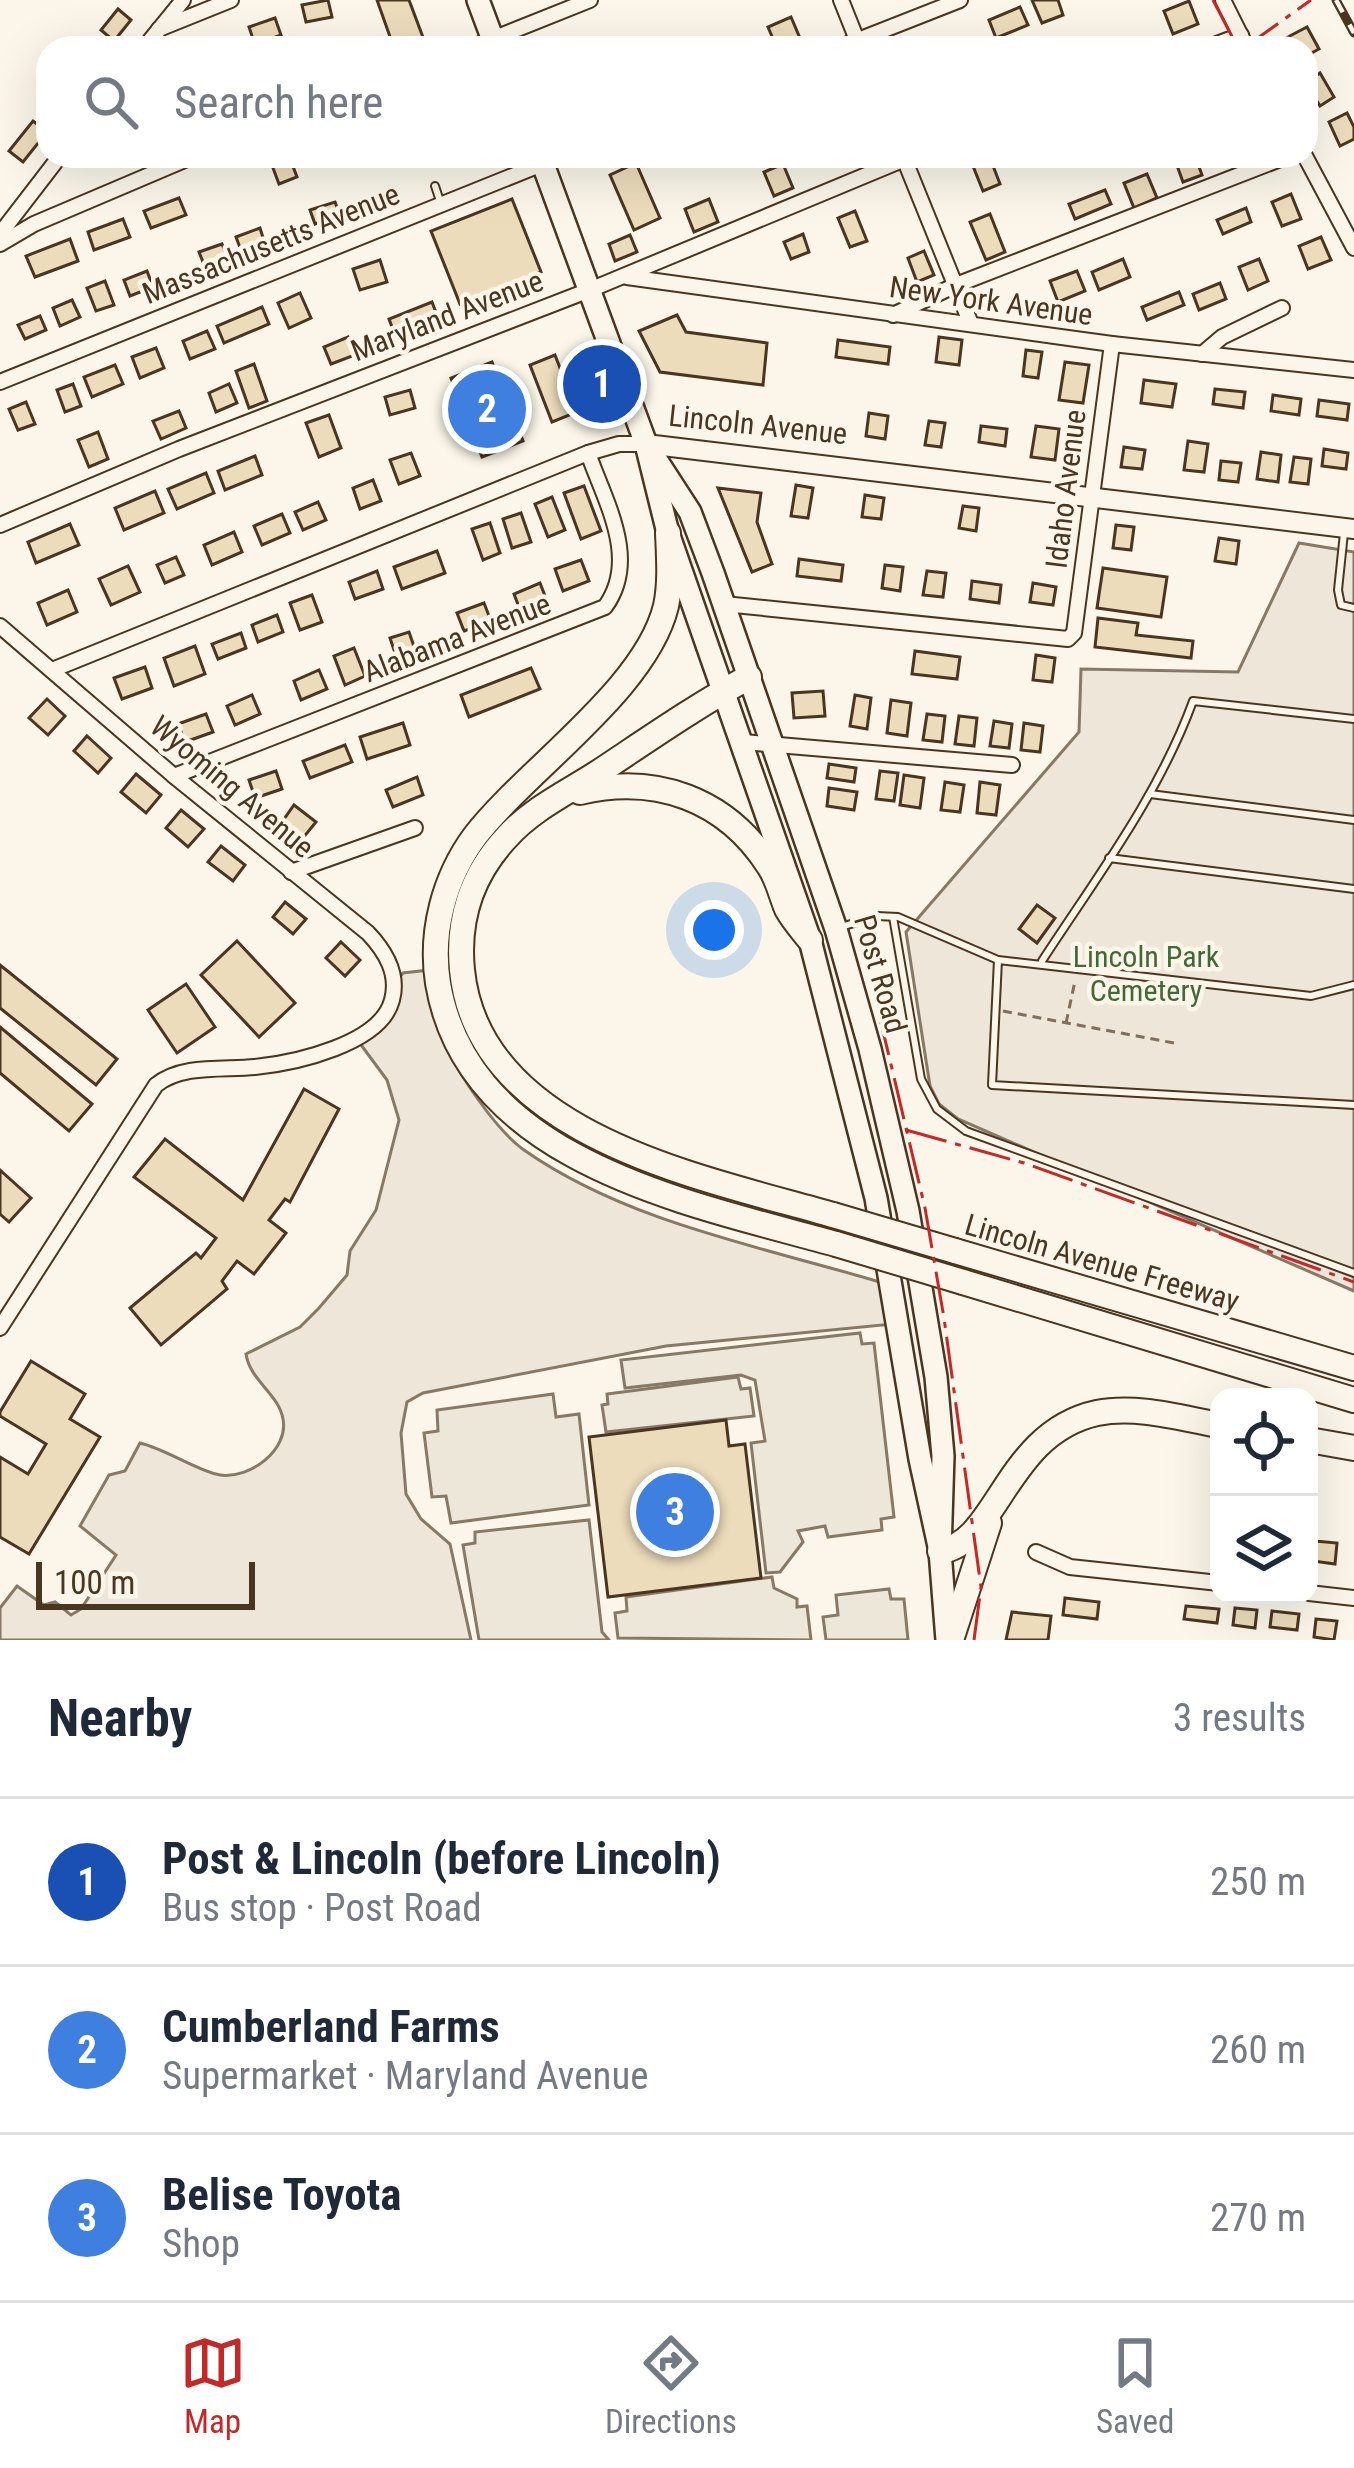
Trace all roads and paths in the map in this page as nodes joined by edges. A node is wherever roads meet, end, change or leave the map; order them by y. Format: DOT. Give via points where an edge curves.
graph roads {
  1 [pos="182,0"];
  2 [pos="231,0"];
  3 [pos="478,0"];
  4 [pos="590,0"];
  5 [pos="841,0"];
  6 [pos="960,0"];
  7 [pos="1222,0"];
  8 [pos="159,28"];
  9 [pos="153,36"];
  10 [pos="492,36"];
  11 [pos="510,36"];
  12 [pos="856,36"];
  13 [pos="877,36"];
  14 [pos="1241,36"];
  15 [pos="51,168"];
  16 [pos="166,168"];
  17 [pos="525,168"];
  18 [pos="551,168"];
  19 [pos="881,168"];
  20 [pos="911,168"];
  21 [pos="1257,168"];
  22 [pos="1311,168"];
  23 [pos="435,186"];
  24 [pos="442,204"];
  25 [pos="0,234"];
  26 [pos="0,244"];
  27 [pos="1354,248"];
  28 [pos="622,276"];
  29 [pos="956,285"];
  30 [pos="592,289"];
  31 [pos="1282,308"];
  32 [pos="893,315"];
  33 [pos="971,324"];
  34 [pos="1112,344"];
  35 [pos="1202,354"];
  36 [pos="1354,370"];
  37 [pos="0,382"];
  38 [pos="646,444"];
  39 [pos="588,453"];
  40 [pos="1092,495"];
  41 [pos="0,524"];
  42 [pos="1349,528"];
  43 [pos="668,533"];
  44 [pos="724,604"];
  45 [pos="1354,608"];
  46 [pos="0,626"];
  47 [pos="52,670"];
  48 [pos="749,677"];
  49 [pos="725,690"];
  50 [pos="1354,719"];
  51 [pos="743,742"];
  52 [pos="773,743"];
  53 [pos="1012,764"];
  54 [pos="174,776"];
  55 [pos="1150,794"];
  56 [pos="550,803"];
  57 [pos="1354,820"];
  58 [pos="415,828"];
  59 [pos="1109,858"];
  60 [pos="291,872"];
  61 [pos="1354,889"];
  62 [pos="893,917"];
  63 [pos="836,928"];
  64 [pos="810,940"];
  65 [pos="998,960"];
  66 [pos="1041,963"];
  67 [pos="1078,968"];
  68 [pos="1354,985"];
  69 [pos="996,1010"];
  70 [pos="1066,1023"];
  71 [pos="1174,1043"];
  72 [pos="1354,1105"];
  73 [pos="1354,1273"];
  74 [pos="0,1328"];
  75 [pos="1354,1367"];
  76 [pos="1354,1400"];
  77 [pos="1210,1423"];
  78 [pos="1318,1442"];
  79 [pos="1354,1448"];
  80 [pos="997,1497"];
  81 [pos="940,1551"];
  82 [pos="1036,1552"];
  83 [pos="1210,1582"];
  84 [pos="1318,1594"];
  85 [pos="1354,1598"];
  86 [pos="949,1640"];
  1 -- 8 [label="street"];
  2 -- 8 [label="street"];
  3 -- 10 [label="main road"];
  4 -- 11 [label="street"];
  5 -- 12 [label="street"];
  6 -- 13 [label="street"];
  7 -- 14 [label="street"];
  8 -- 9 [label="street"];
  15 -- 25 [label="street"];
  16 -- 26 [label="street"];
  17 -- 24 [label="street, Massachusetts Avenue"];
  18 -- 30 [label="main road, Post Road"];
  19 -- 28 [label="street, Maryland Avenue"];
  20 -- 29 [label="street"];
  21 -- 29 [label="street"];
  22 -- 27 [label="street"];
  23 -- 24 [label="lane"];
  24 -- 37 [label="street, Massachusetts Avenue"];
  28 -- 30 [label="street, Maryland Avenue"];
  28 -- 32 [label="street, New York Avenue"];
  29 -- 32 [label="street"];
  29 -- 33 [label="street"];
  30 -- 38 [label="main road, Post Road"];
  30 -- 41 [label="street, Maryland Avenue"];
  31 -- 35 [label="street"];
  32 -- 33 [label="street, New York Avenue"];
  33 -- 34 [label="street, New York Avenue"];
  34 -- 35 [label="street, New York Avenue"];
  34 -- 40 [label="street, Idaho Avenue"];
  35 -- 36 [label="street, New York Avenue"];
  38 -- 39 [label="street, Lincoln Avenue"];
  38 -- 40 [label="street, Lincoln Avenue"];
  38 -- 43 [label="main road, Post Road"];
  38 -- 44 [label="main road, Post Road" via="690,512"];
  39 -- 47 [label="street, Lincoln Avenue"];
  39 -- 54 [label="street, Alabama Avenue" via="622,563 604,607"];
  40 -- 42 [label="street, Lincoln Avenue"];
  40 -- 44 [label="street, Idaho Avenue" via="1068,639"];
  42 -- 45 [label="lane" via="1338,590 1341,604"];
  43 -- 49 [label="main road, Post Road"];
  43 -- 76 [label="highway, bridge" via="666,606 645,657 493,815 444,899 436,938 440,990 478,1072 556,1145 637,1187"];
  44 -- 48 [label="main road, Post Road"];
  46 -- 47 [label="street, Wyoming Avenue"];
  47 -- 54 [label="street, Wyoming Avenue"];
  48 -- 49 [label="highway, Lincoln Avenue Freeway"];
  48 -- 52 [label="main road, Post Road"];
  49 -- 51 [label="main road, Post Road"];
  49 -- 56 [label="highway, Lincoln Avenue Freeway"];
  50 -- 55 [label="lane" via="1193,700"];
  51 -- 52 [label="street"];
  51 -- 64 [label="main road, Post Road"];
  52 -- 53 [label="street"];
  52 -- 63 [label="main road, Post Road"];
  54 -- 60 [label="street, Wyoming Avenue"];
  55 -- 57 [label="lane"];
  55 -- 59 [label="lane"];
  56 -- 64 [label="highway" via="617,785 703,802 753,844"];
  56 -- 75 [label="highway, Lincoln Avenue Freeway, bridge" via="502,841 476,880 460,953 490,1048 551,1109 610,1145 668,1167"];
  58 -- 60 [label="street"];
  59 -- 61 [label="lane"];
  59 -- 66 [label="lane"];
  60 -- 74 [label="street, Wyoming Avenue" via="376,942 394,976 390,1008 359,1036 303,1059 178,1073 156,1085"];
  62 -- 63 [label="lane"];
  62 -- 65 [label="lane"];
  62 -- 73 [label="lane" via="921,1079 937,1109 966,1131"];
  63 -- 64 [label="lane"];
  63 -- 81 [label="main road, Post Road" via="903,1188 936,1377 944,1456"];
  64 -- 81 [label="main road, Post Road" via="876,1198"];
  65 -- 66 [label="lane"];
  65 -- 69 [label="lane"];
  66 -- 67 [label="lane"];
  67 -- 68 [label="lane" via="1311,996"];
  67 -- 70 [label="path"];
  69 -- 70 [label="path"];
  69 -- 72 [label="lane" via="992,1085"];
  70 -- 71 [label="path"];
  77 -- 80 [label="highway" via="1135,1411 1083,1418 1036,1446"];
  78 -- 79 [label="highway"];
  80 -- 81 [label="highway" via="971,1537"];
  80 -- 86 [label="highway"];
  81 -- 86 [label="main road, Post Road"];
  82 -- 83 [label="street" via="1070,1568"];
  84 -- 85 [label="street"];
}
